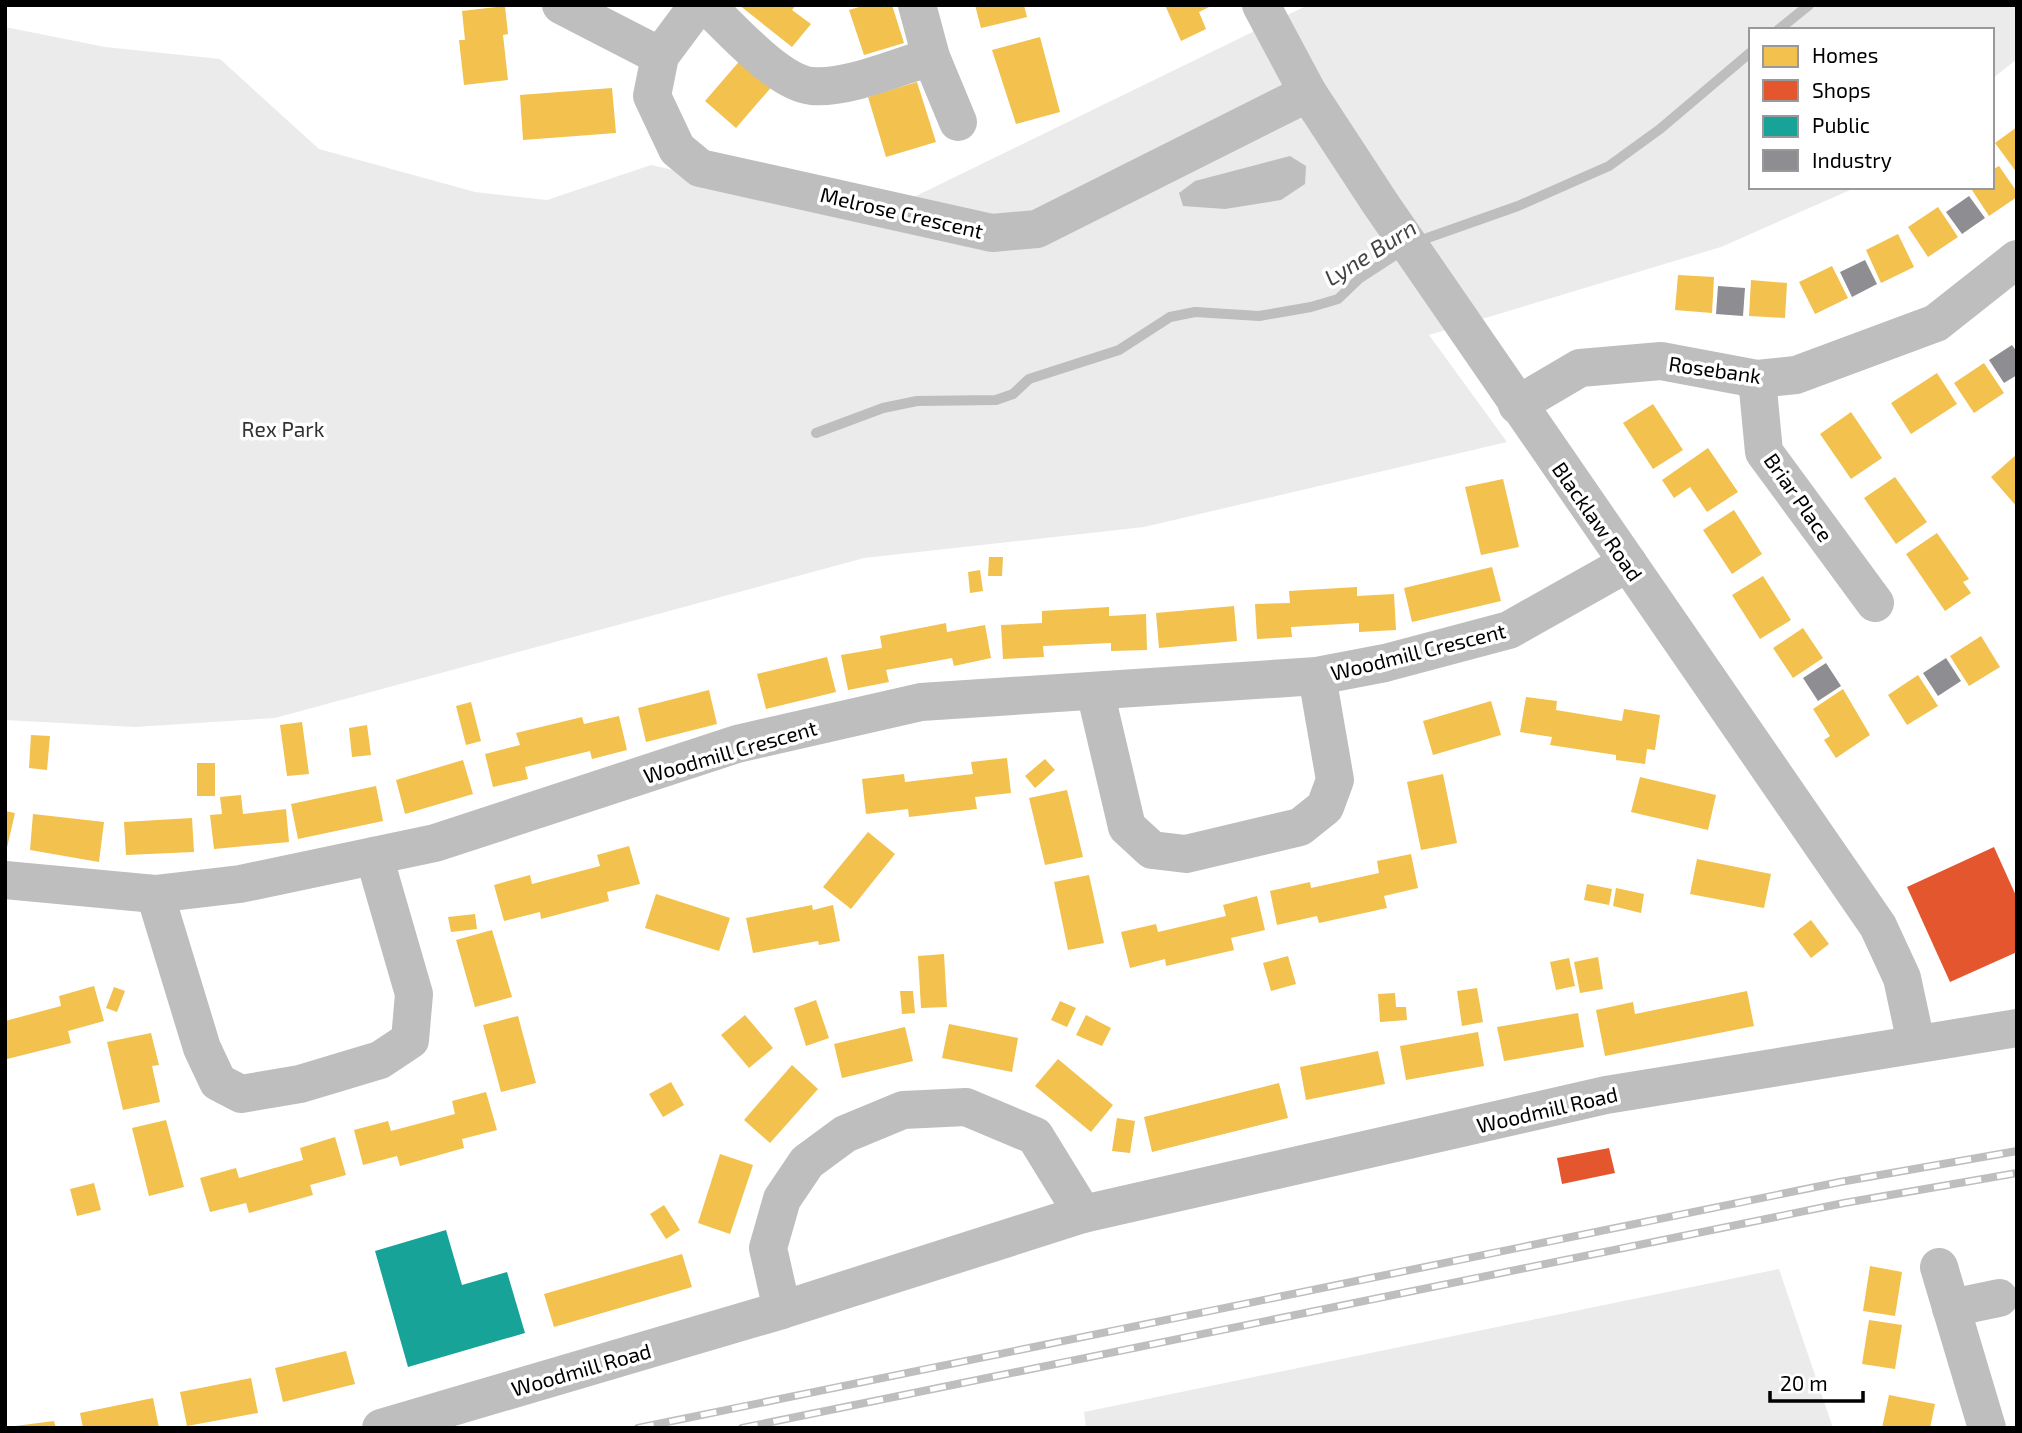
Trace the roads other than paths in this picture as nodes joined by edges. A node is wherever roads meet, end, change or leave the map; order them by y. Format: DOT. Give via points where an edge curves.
graph roads {
  1 [pos="561,5"];
  2 [pos="698,5"];
  3 [pos="706,5"];
  4 [pos="917,5"];
  5 [pos="1261,5"];
  6 [pos="660,56"];
  7 [pos="931,57"];
  8 [pos="1308,93"];
  9 [pos="958,122"];
  10 [pos="2017,259"];
  11 [pos="1757,379"];
  12 [pos="1517,405"];
  13 [pos="1628,563"];
  14 [pos="1875,603"];
  15 [pos="1317,676"];
  16 [pos="1094,691"];
  17 [pos="374,856"];
  18 [pos="5,880"];
  19 [pos="155,894"];
  20 [pos="2017,1028"];
  21 [pos="1916,1043"];
  22 [pos="1083,1214"];
  23 [pos="1939,1267"];
  24 [pos="1999,1298"];
  25 [pos="1951,1308"];
  26 [pos="782,1310"];
  27 [pos="381,1428"];
  28 [pos="1987,1428"];
  1 -- 6 [label="street"];
  2 -- 6 [label="street, Melrose Crescent"];
  3 -- 7 [label="street" via="782,75 809,86 835,85"];
  4 -- 7 [label="street"];
  5 -- 8 [label="street, Blacklaw Road"];
  6 -- 8 [label="street, Melrose Crescent" via="652,96 677,149 699,168 992,233 1037,229"];
  7 -- 9 [label="street"];
  8 -- 12 [label="street, Blacklaw Road"];
  10 -- 11 [label="street, Rosebank" via="1936,323 1796,375"];
  11 -- 12 [label="street, Rosebank" via="1661,361 1580,368"];
  11 -- 14 [label="street, Briar Place" via="1763,452"];
  12 -- 13 [label="street, Blacklaw Road"];
  13 -- 15 [label="street, Woodmill Crescent" via="1509,630"];
  13 -- 21 [label="street, Blacklaw Road" via="1878,926 1902,978"];
  15 -- 16 [label="street, Woodmill Crescent"];
  15 -- 16 [label="street, Woodmill Crescent" via="1335,780 1325,807 1300,827 1186,854 1152,850 1127,827"];
  16 -- 17 [label="street, Woodmill Crescent" via="921,702 737,744 435,844"];
  17 -- 19 [label="street, Woodmill Crescent" via="240,884"];
  17 -- 19 [label="street" via="414,994 410,1040 380,1060 300,1084 241,1094 218,1082 202,1048"];
  18 -- 19 [label="street, Woodmill Crescent"];
  20 -- 21 [label="street, Woodmill Road"];
  21 -- 22 [label="street, Woodmill Road" via="1606,1095"];
  22 -- 26 [label="street, Woodmill Road"];
  22 -- 26 [label="street" via="1035,1136 966,1107 903,1110 845,1134 807,1162 782,1199 768,1248"];
  23 -- 25 [label="street"];
  24 -- 25 [label="street"];
  25 -- 28 [label="street"];
  26 -- 27 [label="street, Woodmill Road"];
}
